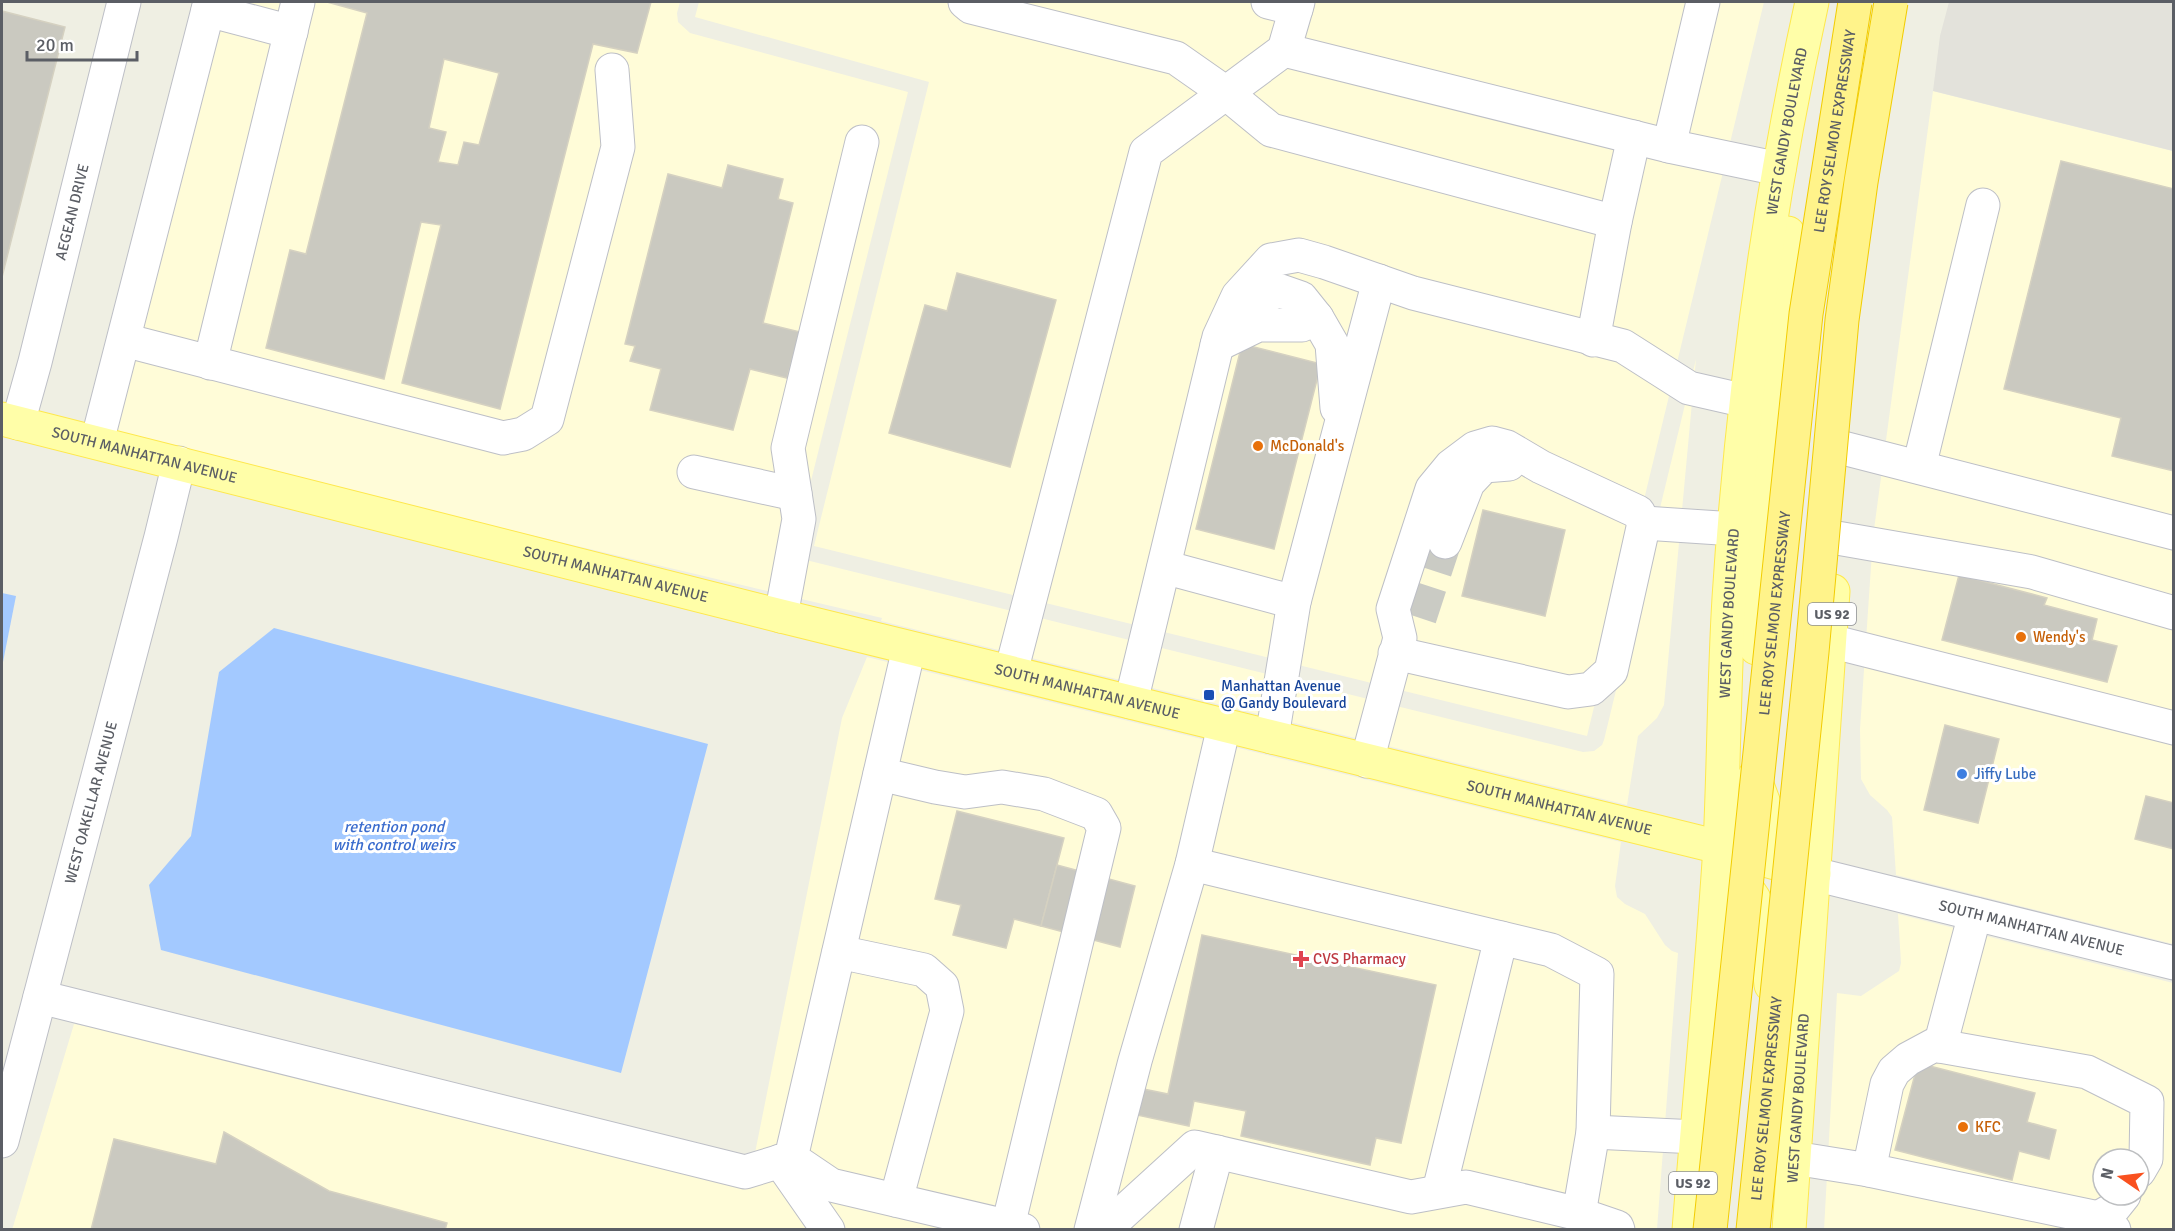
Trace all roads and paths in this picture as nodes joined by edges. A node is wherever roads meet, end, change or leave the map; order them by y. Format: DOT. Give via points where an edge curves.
graph roads {
  1 [pos="124,2"];
  2 [pos="965,2"];
  3 [pos="1703,2"];
  4 [pos="1812,2"];
  5 [pos="1831,2"];
  6 [pos="1855,2"];
  7 [pos="1892,2"];
  8 [pos="1907,2"];
  9 [pos="1287,4"];
  10 [pos="209,6"];
  11 [pos="294,17"];
  12 [pos="1284,50"];
  13 [pos="612,70"];
  14 [pos="1226,93"];
  15 [pos="1634,137"];
  16 [pos="862,142"];
  17 [pos="1669,146"];
  18 [pos="1779,169"];
  19 [pos="1983,205"];
  20 [pos="1615,222"];
  21 [pos="1379,281"];
  22 [pos="1228,319"];
  23 [pos="124,340"];
  24 [pos="1593,340"];
  25 [pos="210,363"];
  26 [pos="1746,401"];
  27 [pos="10,421"];
  28 [pos="1339,434"];
  29 [pos="97,442"];
  30 [pos="1844,448"];
  31 [pos="179,463"];
  32 [pos="1540,467"];
  33 [pos="1919,467"];
  34 [pos="694,472"];
  35 [pos="795,494"];
  36 [pos="1644,523"];
  37 [pos="1735,529"];
  38 [pos="2174,533"];
  39 [pos="1837,538"];
  40 [pos="1445,542"];
  41 [pos="1164,567"];
  42 [pos="1294,602"];
  43 [pos="2174,613"];
  44 [pos="781,616"];
  45 [pos="1405,637"];
  46 [pos="1830,641"];
  47 [pos="909,648"];
  48 [pos="1011,672"];
  49 [pos="1131,702"];
  50 [pos="1224,726"];
  51 [pos="2174,728"];
  52 [pos="1272,737"];
  53 [pos="1367,760"];
  54 [pos="880,774"];
  55 [pos="1719,847"];
  56 [pos="1192,864"];
  57 [pos="1814,874"];
  58 [pos="1975,914"];
  59 [pos="1501,938"];
  60 [pos="839,952"];
  61 [pos="2174,963"];
  62 [pos="40,997"];
  63 [pos="1940,1046"];
  64 [pos="1593,1132"];
  65 [pos="1697,1137"];
  66 [pos="2,1141"];
  67 [pos="2146,1147"];
  68 [pos="1217,1152"];
  69 [pos="1794,1158"];
  70 [pos="786,1160"];
  71 [pos="1869,1170"];
  72 [pos="1439,1191"];
  73 [pos="896,1200"];
  74 [pos="2114,1207"];
  75 [pos="1579,1214"];
  76 [pos="2106,1224"];
  77 [pos="1016,1228"];
  78 [pos="828,1230"];
  79 [pos="1091,1230"];
  80 [pos="1104,1230"];
  81 [pos="1196,1230"];
  82 [pos="1618,1230"];
  83 [pos="1689,1230"];
  84 [pos="1710,1230"];
  85 [pos="1753,1230"];
  86 [pos="1759,1230"];
  87 [pos="1789,1230"];
  1 -- 27 [label="street, AEGEAN DRIVE" via="41,339"];
  2 -- 14 [label="street" via="971,7 1176,58"];
  3 -- 17 [label="street"];
  4 -- 18 [label="main road, WEST GANDY BOULEVARD / US 92"];
  5 -- 57 [label="main road" via="1784,251 1786,314 1749,727 1753,775 1772,825"];
  6 -- 84 [label="highway, LEE ROY SELMON EXPRESSWAY, bridge" via="1806,314"];
  7 -- 85 [label="highway, LEE ROY SELMON EXPRESSWAY, bridge" via="1842,320"];
  8 -- 30 [label="main road, WEST GANDY BOULEVARD / US 92" via="1865,253"];
  9 -- 12 [label="street"];
  10 -- 11 [label="street"];
  10 -- 23 [label="street"];
  11 -- 25 [label="street"];
  12 -- 14 [label="street"];
  12 -- 15 [label="street"];
  13 -- 25 [label="street" via="618,147 547,419 523,434 503,438"];
  14 -- 20 [label="street" via="1271,130"];
  14 -- 48 [label="street" via="1146,152"];
  15 -- 17 [label="street"];
  15 -- 20 [label="street"];
  16 -- 35 [label="street" via="788,448"];
  17 -- 18 [label="street"];
  18 -- 26 [label="main road, WEST GANDY BOULEVARD / US 92"];
  19 -- 33 [label="street"];
  20 -- 24 [label="street"];
  21 -- 22 [label="street" via="1299,255 1271,260"];
  21 -- 24 [label="street"];
  21 -- 28 [label="street"];
  22 -- 28 [label="street" via="1278,290 1301,298 1332,344"];
  22 -- 41 [label="street"];
  23 -- 25 [label="street"];
  23 -- 29 [label="street"];
  24 -- 26 [label="street" via="1623,346 1689,388"];
  26 -- 37 [label="main road, WEST GANDY BOULEVARD / US 92"];
  27 -- 29 [label="main road, SOUTH MANHATTAN AVENUE"];
  28 -- 42 [label="street"];
  29 -- 31 [label="main road, SOUTH MANHATTAN AVENUE"];
  30 -- 33 [label="street"];
  30 -- 39 [label="main road, WEST GANDY BOULEVARD / US 92"];
  31 -- 44 [label="main road, SOUTH MANHATTAN AVENUE"];
  31 -- 62 [label="street, WEST OAKELLAR AVENUE"];
  32 -- 36 [label="street" via="1638,512"];
  32 -- 40 [label="street" via="1507,463 1484,466 1468,483"];
  32 -- 45 [label="street" via="1492,442 1475,448 1451,466 1432,489 1393,609"];
  33 -- 38 [label="street"];
  34 -- 35 [label="street"];
  35 -- 44 [label="street" via="799,519"];
  36 -- 37 [label="street"];
  36 -- 45 [label="street" via="1611,671 1591,689 1568,692"];
  37 -- 55 [label="main road, WEST GANDY BOULEVARD / US 92"];
  39 -- 43 [label="street" via="2032,572"];
  39 -- 46 [label="main road, WEST GANDY BOULEVARD / US 92"];
  41 -- 42 [label="street"];
  41 -- 49 [label="street"];
  42 -- 52 [label="street"];
  44 -- 47 [label="main road, SOUTH MANHATTAN AVENUE"];
  45 -- 53 [label="street"];
  46 -- 51 [label="street"];
  46 -- 57 [label="main road, WEST GANDY BOULEVARD / US 92"];
  47 -- 48 [label="main road, SOUTH MANHATTAN AVENUE"];
  47 -- 54 [label="street"];
  48 -- 49 [label="main road, SOUTH MANHATTAN AVENUE"];
  49 -- 50 [label="main road, SOUTH MANHATTAN AVENUE"];
  50 -- 52 [label="main road, SOUTH MANHATTAN AVENUE"];
  50 -- 56 [label="street"];
  52 -- 53 [label="main road, SOUTH MANHATTAN AVENUE"];
  53 -- 55 [label="main road, SOUTH MANHATTAN AVENUE"];
  54 -- 60 [label="street"];
  54 -- 77 [label="street" via="965,792 1002,787 1044,794 1096,814 1104,828"];
  55 -- 57 [label="main road, SOUTH MANHATTAN AVENUE"];
  55 -- 65 [label="main road, WEST GANDY BOULEVARD / US 92"];
  55 -- 86 [label="main road" via="1754,899 1767,946 1772,993"];
  56 -- 59 [label="street"];
  56 -- 79 [label="street"];
  57 -- 58 [label="street, SOUTH MANHATTAN AVENUE"];
  57 -- 69 [label="main road, WEST GANDY BOULEVARD / US 92"];
  58 -- 61 [label="street, SOUTH MANHATTAN AVENUE"];
  58 -- 63 [label="street"];
  59 -- 64 [label="street" via="1551,950 1597,974"];
  59 -- 72 [label="street"];
  60 -- 70 [label="street"];
  60 -- 73 [label="street" via="924,970 942,986 947,1011"];
  62 -- 66 [label="street, WEST OAKELLAR AVENUE"];
  62 -- 70 [label="street" via="745,1172"];
  63 -- 67 [label="street" via="2087,1072 2147,1102"];
  63 -- 71 [label="street" via="1934,1045 1908,1059 1894,1071 1887,1084"];
  64 -- 65 [label="street"];
  64 -- 75 [label="street"];
  65 -- 83 [label="main road, WEST GANDY BOULEVARD / US 92"];
  68 -- 72 [label="street" via="1411,1197"];
  68 -- 80 [label="street" via="1195,1147"];
  68 -- 81 [label="street"];
  69 -- 71 [label="street"];
  69 -- 87 [label="main road, WEST GANDY BOULEVARD / US 92"];
  70 -- 73 [label="street" via="831,1185"];
  70 -- 78 [label="street"];
  71 -- 76 [label="street"];
  72 -- 75 [label="street" via="1466,1187"];
  73 -- 77 [label="street"];
  74 -- 76 [label="street"];
  75 -- 82 [label="street"];
}
